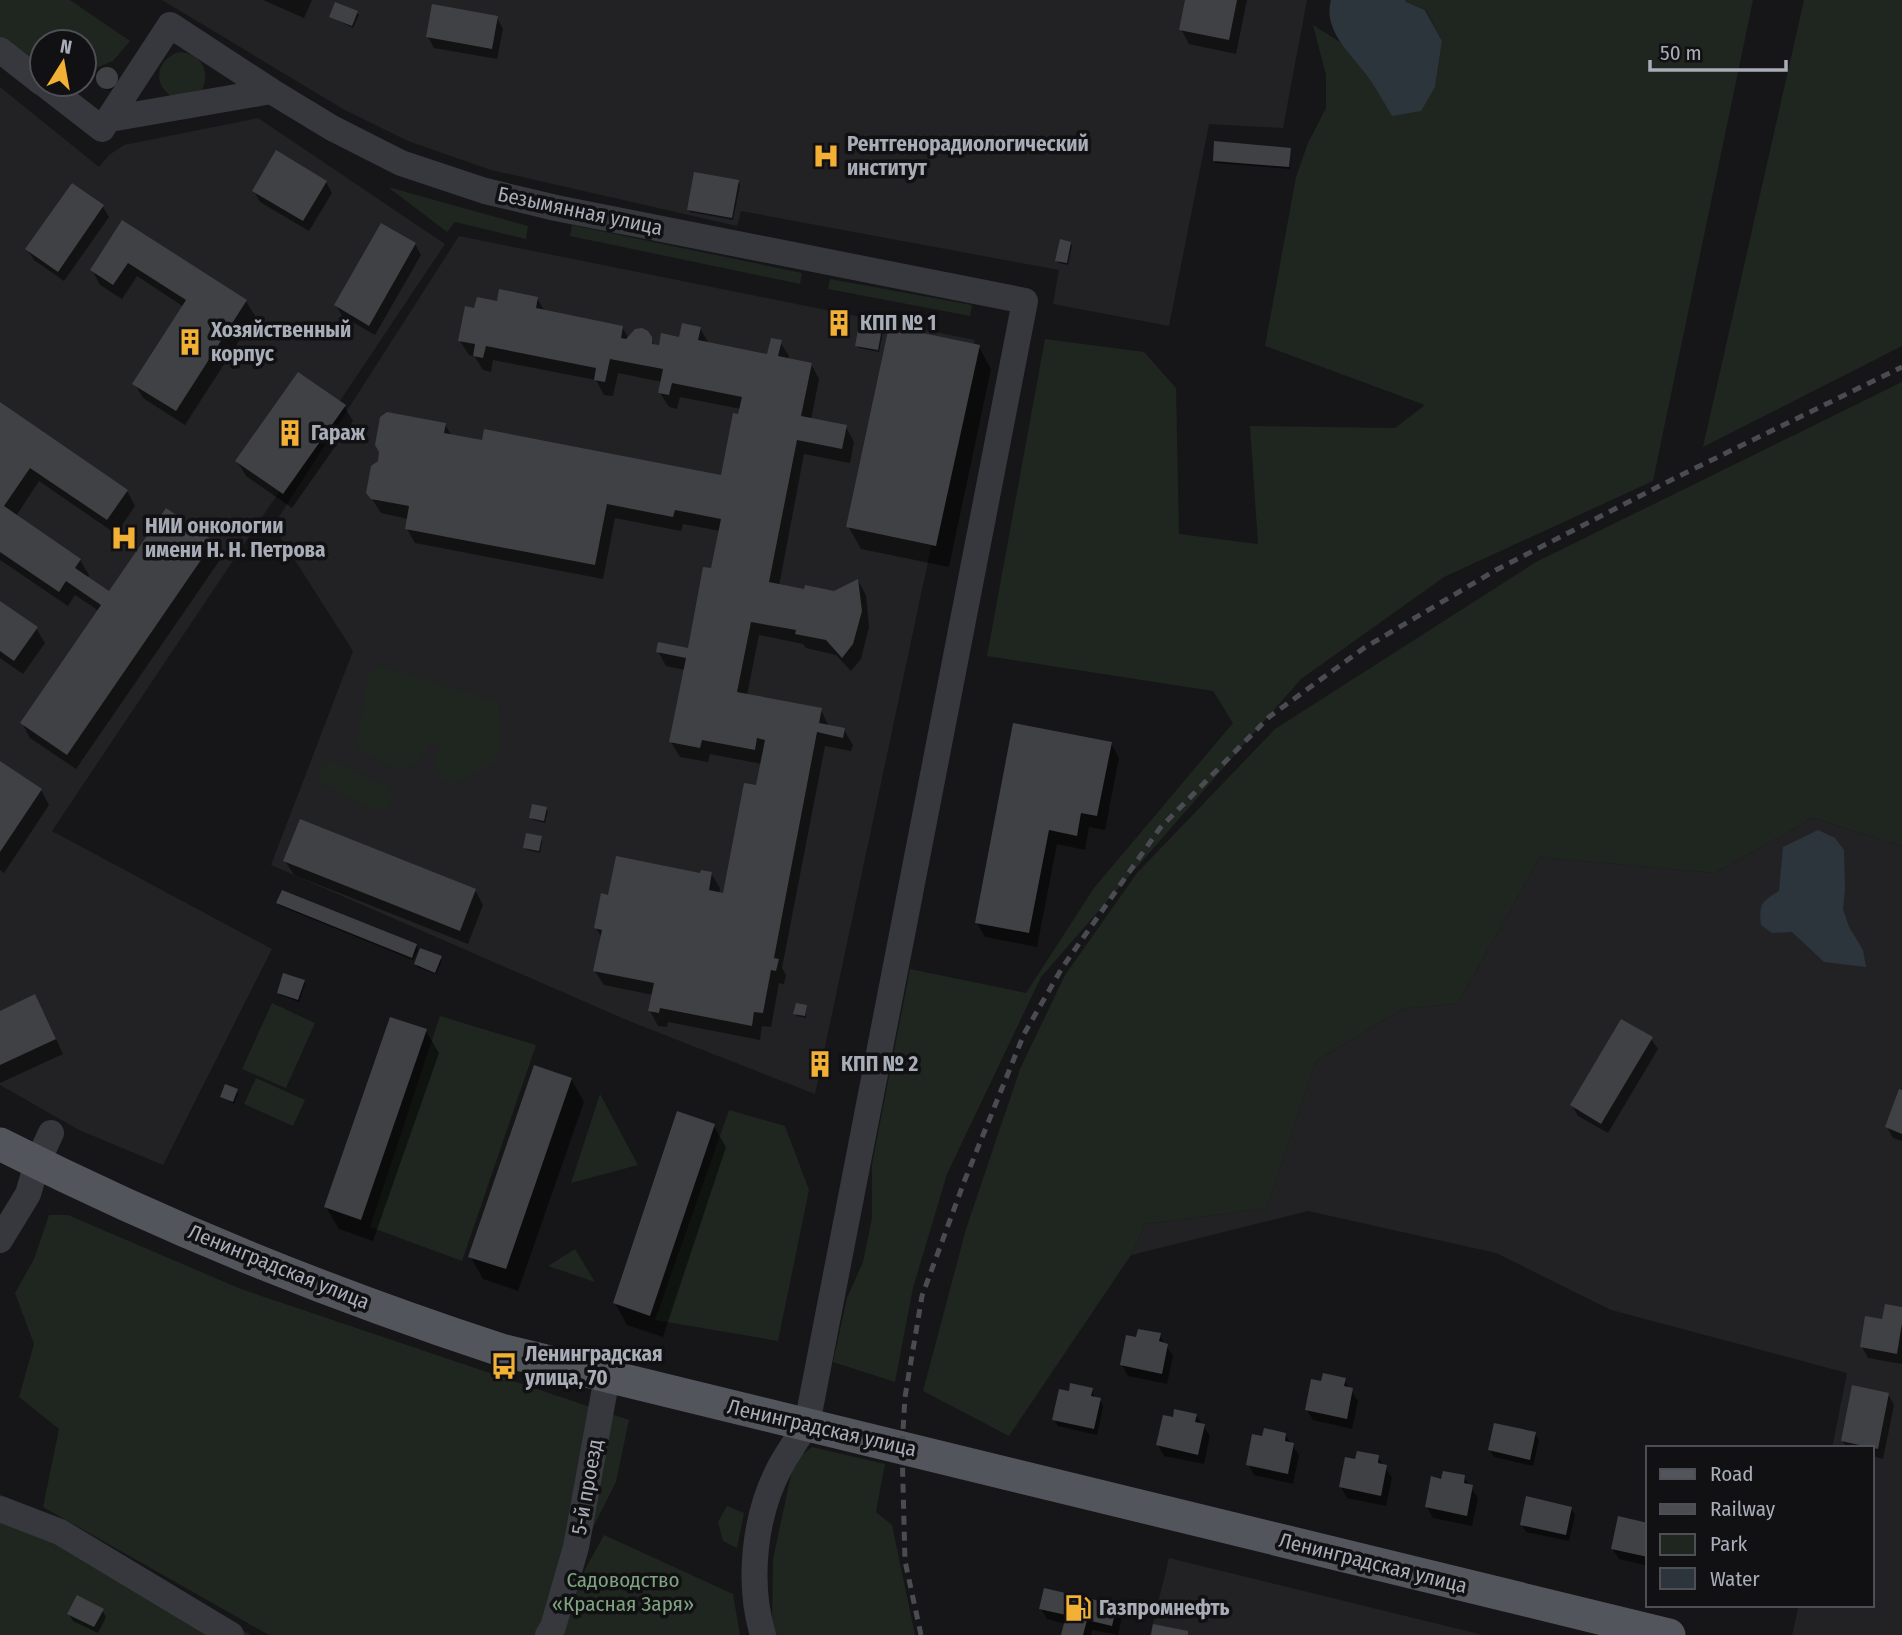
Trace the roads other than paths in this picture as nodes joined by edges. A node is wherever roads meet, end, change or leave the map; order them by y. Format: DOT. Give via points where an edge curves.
graph roads {
  1 [pos="0,50"];
  2 [pos="28,71"];
  3 [pos="271,91"];
  4 [pos="62,98"];
  5 [pos="110,119"];
  6 [pos="51,1133"];
  7 [pos="0,1144"];
  8 [pos="37,1163"];
  9 [pos="0,1240"];
  10 [pos="607,1377"];
  11 [pos="807,1424"];
  12 [pos="0,1508"];
  13 [pos="1580,1624"];
  14 [pos="231,1635"];
  15 [pos="548,1635"];
  16 [pos="763,1635"];
  17 [pos="1669,1635"];
  1 -- 2 [label="street"];
  3 -- 5 [label="street"];
  3 -- 5 [label="street, Безымянная улица" via="170,24"];
  3 -- 11 [label="street, Безымянная улица" via="401,163 485,191 1026,301"];
  4 -- 5 [label="street" via="102,130"];
  6 -- 8 [label="street"];
  7 -- 8 [label="main road, Ленинградская улица"];
  8 -- 9 [label="street" via="28,1194"];
  8 -- 10 [label="main road, Ленинградская улица" via="169,1224 428,1326"];
  10 -- 11 [label="main road, Ленинградская улица"];
  10 -- 15 [label="street, 5-й проезд" via="576,1547"];
  11 -- 13 [label="main road, Ленинградская улица"];
  11 -- 16 [label="street" via="780,1468 759,1535 754,1566"];
  12 -- 14 [label="street" via="60,1532"];
  13 -- 17 [label="main road, Ленинградская улица"];
}
